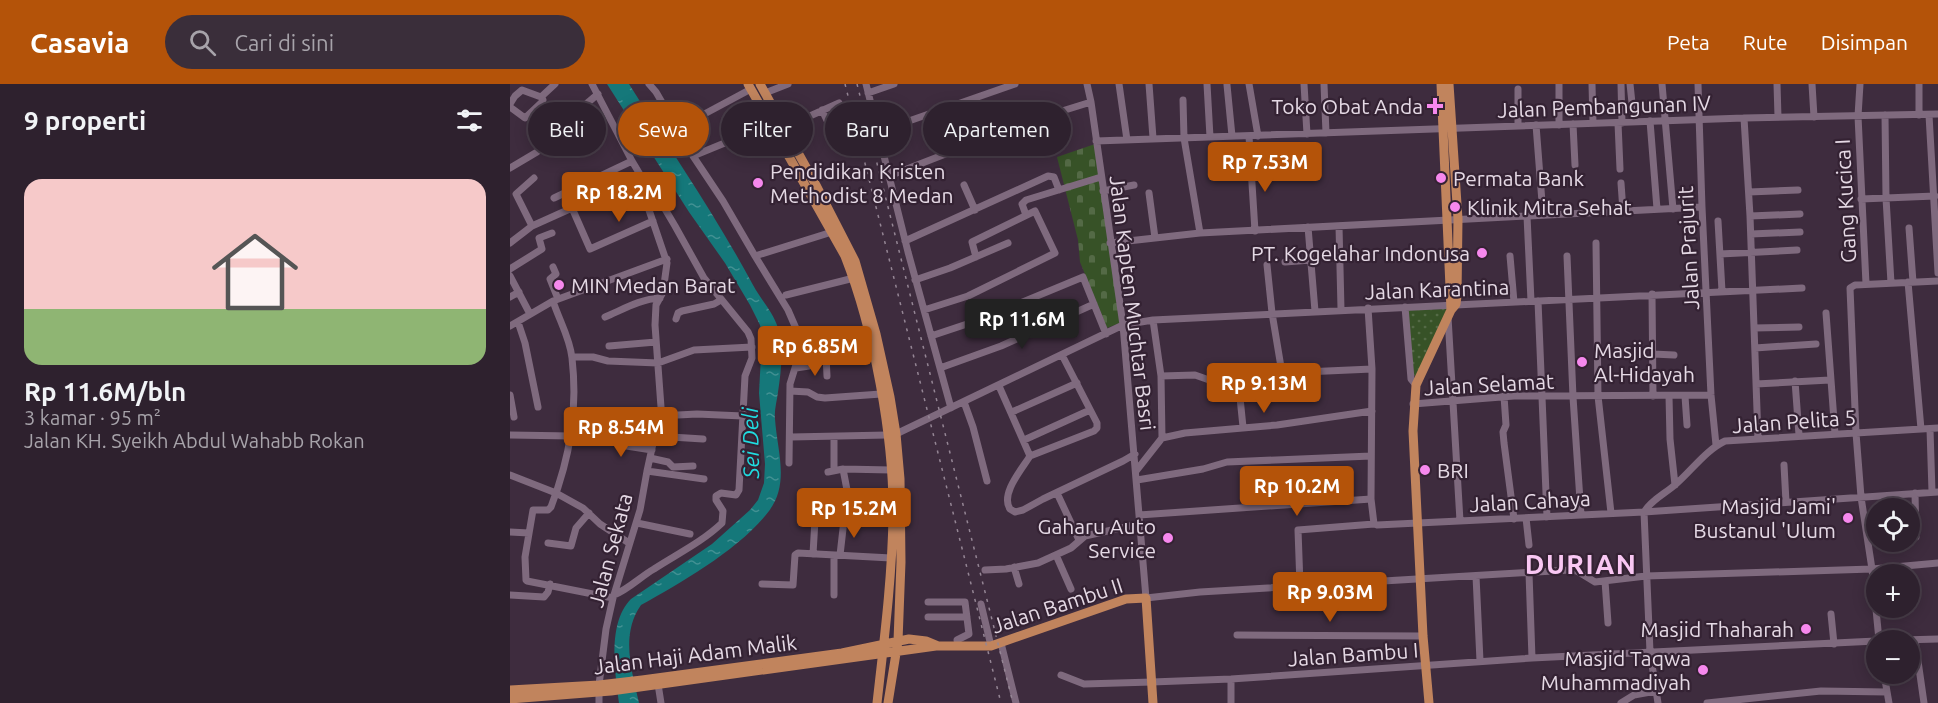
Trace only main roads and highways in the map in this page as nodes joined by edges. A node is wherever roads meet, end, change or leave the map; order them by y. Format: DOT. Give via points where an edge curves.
graph roads {
  1 [pos="1441,84"];
  2 [pos="1449,84"];
  3 [pos="756,87"];
  4 [pos="1447,128"];
  5 [pos="1451,309"];
  6 [pos="892,434"];
  7 [pos="900,612"];
  8 [pos="909,639"];
  9 [pos="897,645"];
  10 [pos="938,645"];
  11 [pos="883,647"];
  12 [pos="642,683"];
  13 [pos="599,689"];
  14 [pos="510,690"];
  15 [pos="510,699"];
  16 [pos="877,703"];
  17 [pos="888,703"];
  18 [pos="1153,703"];
  19 [pos="1429,703"];
  1 -- 4 [label="main road"];
  2 -- 4 [label="main road"];
  3 -- 6 [label="main road" via="771,124 854,278"];
  3 -- 6 [label="main road" via="817,187 859,270 876,334"];
  4 -- 5 [label="main road"];
  4 -- 5 [label="main road" via="1458,219 1458,290"];
  5 -- 19 [label="main road" via="1416,385 1413,404"];
  6 -- 7 [label="main road" via="900,479"];
  6 -- 11 [label="main road" via="893,515"];
  7 -- 8 [label="main road"];
  7 -- 9 [label="main road"];
  8 -- 9 [label="main road, Jalan Bambu II"];
  8 -- 10 [label="main road, Jalan Bambu II"];
  9 -- 10 [label="main road, Jalan Bambu II"];
  9 -- 11 [label="main road, Jalan Bambu II"];
  9 -- 17 [label="main road"];
  10 -- 18 [label="main road, Jalan Bambu II" via="1000,650 1126,599 1146,598"];
  11 -- 12 [label="main road, Jalan Haji Adam Malik"];
  11 -- 12 [label="main road, Jalan Haji Adam Malik" via="860,658"];
  11 -- 16 [label="main road"];
  12 -- 13 [label="main road, Jalan Haji Adam Malik"];
  13 -- 14 [label="main road, Jalan Haji Adam Malik"];
  13 -- 15 [label="main road, Jalan Haji Adam Malik"];
}
